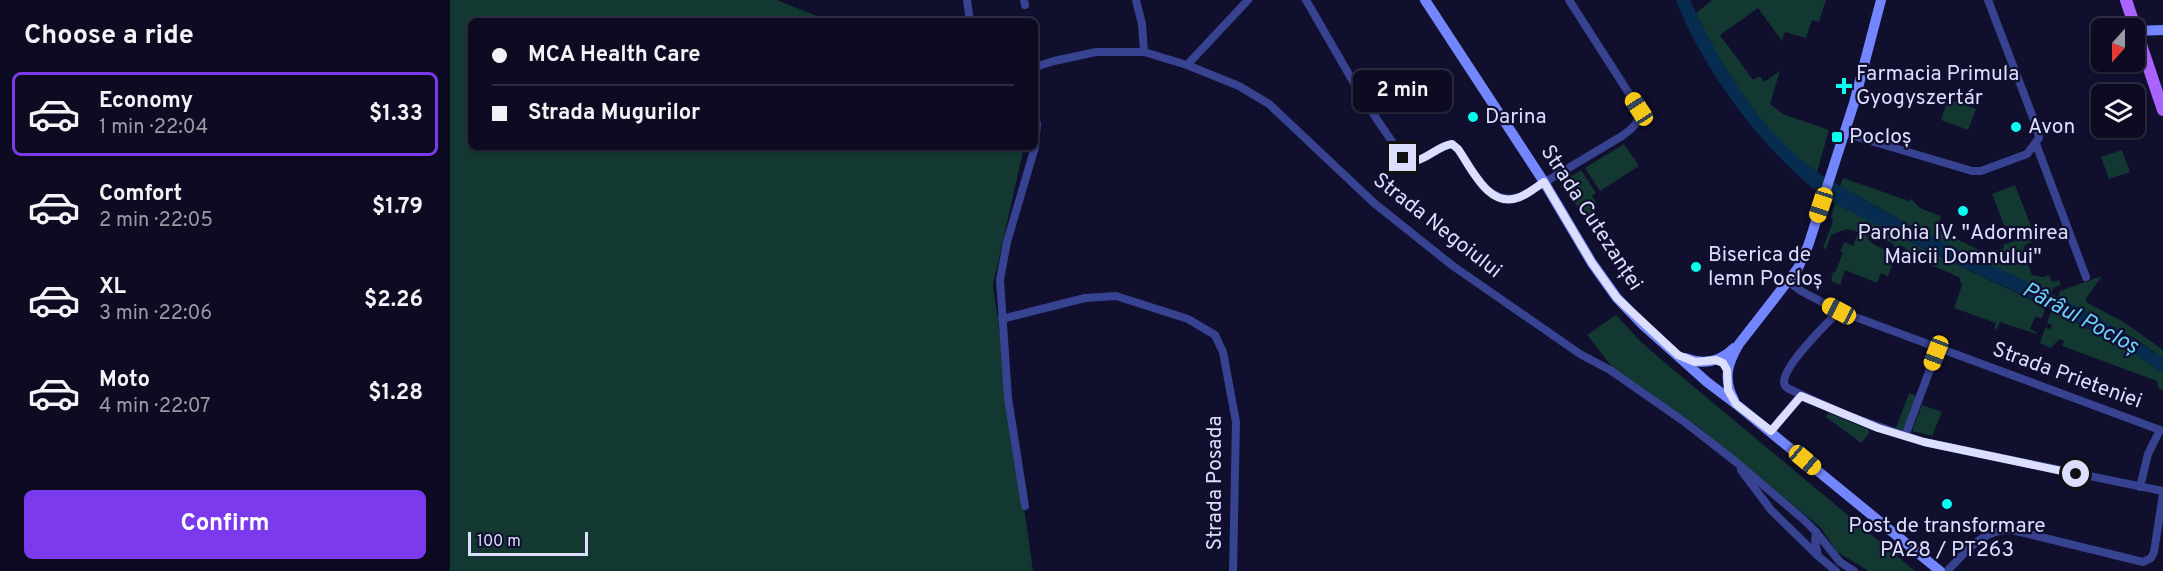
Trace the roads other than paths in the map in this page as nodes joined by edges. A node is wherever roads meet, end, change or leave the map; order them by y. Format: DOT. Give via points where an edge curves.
graph roads {
  1 [pos="967,0"];
  2 [pos="1136,0"];
  3 [pos="1248,0"];
  4 [pos="1306,0"];
  5 [pos="1425,0"];
  6 [pos="1569,0"];
  7 [pos="1881,0"];
  8 [pos="1988,0"];
  9 [pos="2126,0"];
  10 [pos="970,18"];
  11 [pos="2132,18"];
  12 [pos="2163,30"];
  13 [pos="2145,31"];
  14 [pos="1144,52"];
  15 [pos="2145,57"];
  16 [pos="1187,65"];
  17 [pos="1038,67"];
  18 [pos="2163,110"];
  19 [pos="1844,133"];
  20 [pos="2036,144"];
  21 [pos="1034,150"];
  22 [pos="1544,182"];
  23 [pos="2086,277"];
  24 [pos="1788,281"];
  25 [pos="1839,311"];
  26 [pos="1002,319"];
  27 [pos="1738,344"];
  28 [pos="1938,348"];
  29 [pos="1678,355"];
  30 [pos="1712,361"];
  31 [pos="1727,374"];
  32 [pos="1707,382"];
  33 [pos="1801,396"];
  34 [pos="1736,404"];
  35 [pos="1771,431"];
  36 [pos="1905,436"];
  37 [pos="1737,463"];
  38 [pos="2140,487"];
  39 [pos="2163,492"];
  40 [pos="1025,506"];
  41 [pos="1816,532"];
  42 [pos="1818,556"];
  43 [pos="1233,571"];
  44 [pos="1836,571"];
  45 [pos="1854,571"];
  46 [pos="1940,571"];
  47 [pos="1947,571"];
  1 -- 10 [label="street"];
  2 -- 14 [label="street" via="1143,24"];
  3 -- 16 [label="street"];
  4 -- 22 [label="street" via="1362,97 1403,158 1416,162 1452,144 1487,191 1498,199 1520,197"];
  5 -- 22 [label="street, Strada Cutezanței"];
  6 -- 22 [label="street" via="1639,109 1640,119 1633,129"];
  7 -- 19 [label="street"];
  8 -- 20 [label="street" via="2037,128"];
  9 -- 11 [label="main road"];
  12 -- 13 [label="street"];
  14 -- 16 [label="street, Strada Negoiului"];
  14 -- 17 [label="street, Strada Negoiului" via="1096,52"];
  15 -- 18 [label="main road"];
  16 -- 37 [label="street, Strada Negoiului" via="1239,86 1269,105 1374,203 1453,266 1617,375"];
  19 -- 20 [label="street" via="1972,171 2027,154"];
  19 -- 24 [label="street" via="1808,246"];
  20 -- 23 [label="street"];
  21 -- 26 [label="street" via="1007,242 1000,280"];
  22 -- 29 [label="street, Strada Cutezanței" via="1617,298"];
  24 -- 25 [label="street, Strada Prieteniei"];
  24 -- 27 [label="street"];
  25 -- 28 [label="street, Strada Prieteniei"];
  25 -- 33 [label="street" via="1797,356 1784,380 1784,386"];
  26 -- 40 [label="street" via="1008,398"];
  26 -- 43 [label="street, Strada Posada" via="1084,298 1116,296 1188,319 1215,335 1223,352 1236,422"];
  27 -- 30 [label="street"];
  27 -- 31 [label="street"];
  28 -- 36 [label="street"];
  28 -- 38 [label="street, Strada Prieteniei" via="2160,430 2148,454"];
  29 -- 30 [label="street, Strada Cutezanței" via="1695,362"];
  29 -- 32 [label="street, Strada Cutezanței"];
  29 -- 35 [label="street" via="1705,385 1746,418"];
  30 -- 31 [label="street" via="1723,363"];
  30 -- 32 [label="street" via="1703,368"];
  31 -- 32 [label="street" via="1718,385"];
  31 -- 34 [label="street" via="1728,390"];
  32 -- 34 [label="street, Strada Cutezanței"];
  33 -- 35 [label="street"];
  33 -- 36 [label="street"];
  34 -- 35 [label="street, Strada Cutezanței"];
  35 -- 46 [label="street, Strada Cutezanței"];
  36 -- 38 [label="street"];
  37 -- 41 [label="street, Strada Negoiului"];
  37 -- 42 [label="street, Strada Negoiului" via="1771,510"];
  38 -- 39 [label="street"];
  39 -- 47 [label="street" via="2154,552 2143,562 2001,530 1977,540"];
  41 -- 42 [label="street"];
  41 -- 45 [label="street, Strada Negoiului" via="1840,562"];
  42 -- 44 [label="street, Strada Negoiului"];
}
